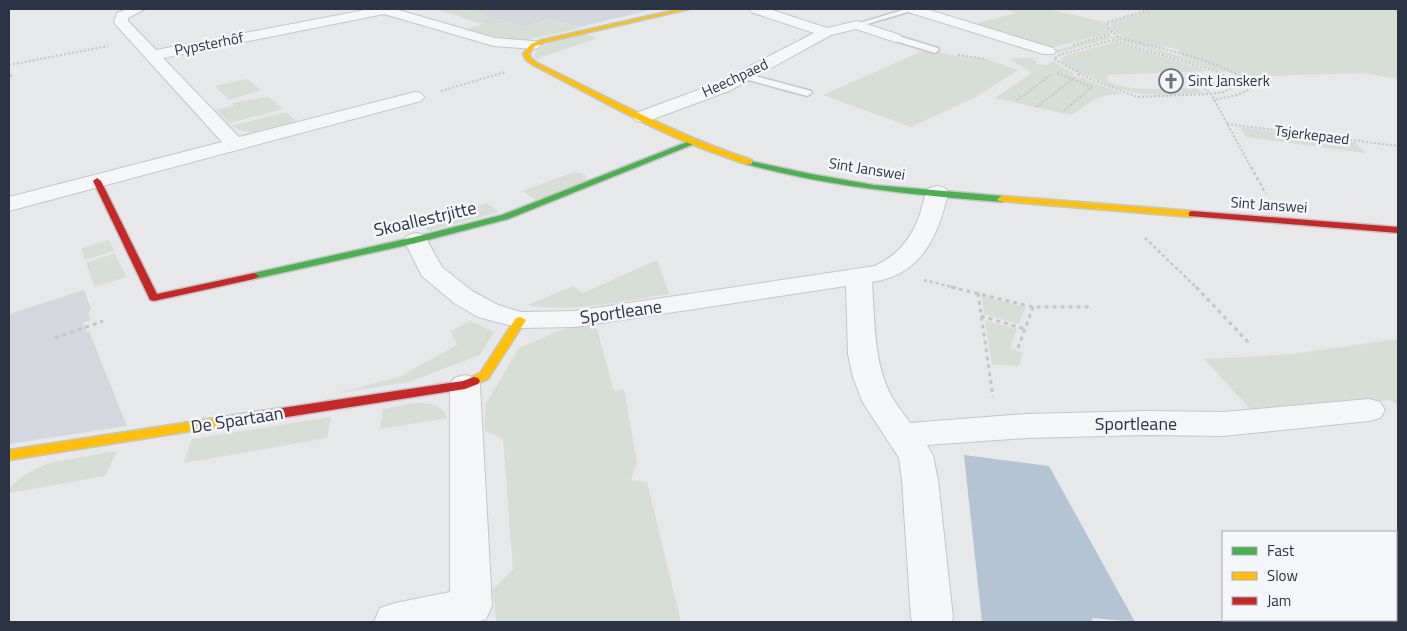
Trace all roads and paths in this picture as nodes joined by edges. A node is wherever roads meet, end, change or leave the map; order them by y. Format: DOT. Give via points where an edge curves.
graph roads {
  1 [pos="138,9"];
  2 [pos="387,9"];
  3 [pos="686,9"];
  4 [pos="756,9"];
  5 [pos="913,9"];
  6 [pos="1152,9"];
  7 [pos="857,25"];
  8 [pos="1112,31"];
  9 [pos="826,32"];
  10 [pos="1108,35"];
  11 [pos="1118,37"];
  12 [pos="895,38"];
  13 [pos="533,45"];
  14 [pos="108,46"];
  15 [pos="935,50"];
  16 [pos="1048,51"];
  17 [pos="153,55"];
  18 [pos="9,65"];
  19 [pos="9,71"];
  20 [pos="1048,71"];
  21 [pos="507,72"];
  22 [pos="1055,72"];
  23 [pos="1231,72"];
  24 [pos="1222,73"];
  25 [pos="1080,74"];
  26 [pos="744,76"];
  27 [pos="12,78"];
  28 [pos="1074,78"];
  29 [pos="1201,86"];
  30 [pos="807,93"];
  31 [pos="1211,94"];
  32 [pos="415,98"];
  33 [pos="1017,100"];
  34 [pos="1213,100"];
  35 [pos="1036,107"];
  36 [pos="1062,112"];
  37 [pos="642,117"];
  38 [pos="1226,124"];
  39 [pos="695,142"];
  40 [pos="235,144"];
  41 [pos="1398,146"];
  42 [pos="97,181"];
  43 [pos="937,193"];
  44 [pos="9,204"];
  45 [pos="1118,208"];
  46 [pos="1282,221"];
  47 [pos="1398,230"];
  48 [pos="416,240"];
  49 [pos="859,278"];
  50 [pos="918,279"];
  51 [pos="978,293"];
  52 [pos="1033,307"];
  53 [pos="1090,308"];
  54 [pos="982,316"];
  55 [pos="520,320"];
  56 [pos="103,321"];
  57 [pos="1025,329"];
  58 [pos="55,338"];
  59 [pos="1250,344"];
  60 [pos="1018,348"];
  61 [pos="465,385"];
  62 [pos="1369,410"];
  63 [pos="1010,427"];
  64 [pos="903,435"];
  65 [pos="9,455"];
  66 [pos="932,618"];
  67 [pos="395,622"];
  1 -- 17 [label="street" via="122,16 120,22"];
  2 -- 13 [label="street, Pypsterhôf" via="494,42"];
  2 -- 17 [label="street, Pypsterhôf"];
  3 -- 13 [label="street"];
  4 -- 9 [label="street"];
  5 -- 7 [label="lane"];
  5 -- 16 [label="street"];
  6 -- 8 [label="path" via="1107,22"];
  7 -- 9 [label="street, Heechpaed"];
  7 -- 12 [label="street"];
  8 -- 10 [label="path"];
  8 -- 11 [label="path"];
  9 -- 26 [label="street, Heechpaed"];
  10 -- 11 [label="path"];
  10 -- 16 [label="path"];
  11 -- 23 [label="path"];
  12 -- 15 [label="lane"];
  13 -- 37 [label="street, Sint Janswei" via="526,54 531,62"];
  14 -- 18 [label="path"];
  17 -- 40 [label="street, Pypsterhôf"];
  19 -- 27 [label="path"];
  20 -- 22 [label="path"];
  21 -- 32 [label="path"];
  22 -- 28 [label="path"];
  22 -- 33 [label="path"];
  23 -- 24 [label="path"];
  23 -- 34 [label="path" via="1245,78 1252,86 1237,95"];
  24 -- 25 [label="path" via="1112,40 1054,59"];
  24 -- 31 [label="path" via="1239,84"];
  25 -- 28 [label="path"];
  25 -- 31 [label="path" via="1138,98"];
  26 -- 30 [label="lane"];
  26 -- 37 [label="street, Heechpaed"];
  28 -- 35 [label="path"];
  28 -- 36 [label="path" via="1092,87"];
  29 -- 31 [label="path"];
  31 -- 34 [label="path"];
  32 -- 40 [label="street"];
  34 -- 38 [label="path"];
  37 -- 39 [label="street, Sint Janswei"];
  38 -- 41 [label="path, Tsjerkepaed"];
  38 -- 46 [label="path"];
  39 -- 43 [label="street, Sint Janswei" via="762,165 885,188"];
  39 -- 48 [label="street, Skoallestrjitte" via="505,217"];
  40 -- 42 [label="street"];
  42 -- 44 [label="street"];
  42 -- 48 [label="street, Skoallestrjitte" via="154,298"];
  43 -- 45 [label="street, Sint Janswei"];
  43 -- 49 [label="street, Sportleane" via="928,225 904,261 893,268"];
  45 -- 46 [label="street, Sint Janswei"];
  45 -- 59 [label="path"];
  46 -- 47 [label="street, Sint Janswei"];
  48 -- 55 [label="street, Sportleane" via="431,271 463,297 488,311"];
  49 -- 55 [label="street, Sportleane" via="574,319"];
  49 -- 64 [label="street" via="863,354 868,376 878,401"];
  50 -- 51 [label="path"];
  51 -- 52 [label="path"];
  51 -- 54 [label="path"];
  52 -- 53 [label="path"];
  52 -- 57 [label="path"];
  54 -- 57 [label="path"];
  54 -- 63 [label="path" via="994,399"];
  55 -- 61 [label="street, De Spartaan" via="484,376"];
  56 -- 58 [label="path"];
  57 -- 60 [label="path"];
  61 -- 65 [label="street, De Spartaan"];
  61 -- 67 [label="street" via="471,606"];
  62 -- 63 [label="street, Sportleane" via="1223,424"];
  63 -- 64 [label="street, Sportleane"];
  64 -- 66 [label="street" via="916,456 920,480"];
}
